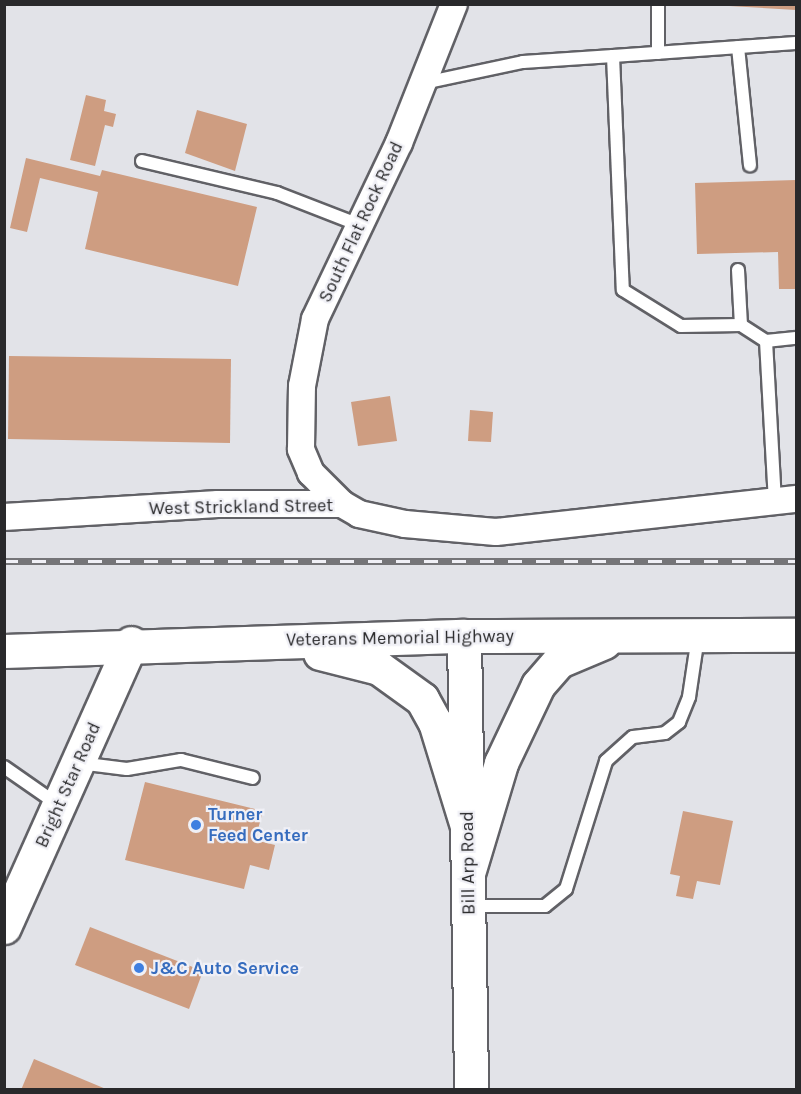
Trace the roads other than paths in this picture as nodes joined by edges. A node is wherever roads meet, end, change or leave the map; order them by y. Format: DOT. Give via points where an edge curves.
graph roads {
  1 [pos="454,4"];
  2 [pos="658,4"];
  3 [pos="796,43"];
  4 [pos="738,47"];
  5 [pos="658,53"];
  6 [pos="613,56"];
  7 [pos="423,83"];
  8 [pos="142,162"];
  9 [pos="750,165"];
  10 [pos="357,224"];
  11 [pos="738,270"];
  12 [pos="741,325"];
  13 [pos="796,338"];
  14 [pos="766,341"];
  15 [pos="786,500"];
  16 [pos="342,504"];
  17 [pos="4,517"];
  18 [pos="796,635"];
  19 [pos="464,636"];
  20 [pos="620,636"];
  21 [pos="698,637"];
  22 [pos="238,641"];
  23 [pos="131,643"];
  24 [pos="4,651"];
  25 [pos="78,762"];
  26 [pos="4,767"];
  27 [pos="253,778"];
  28 [pos="59,805"];
  29 [pos="468,829"];
  30 [pos="469,870"];
  31 [pos="469,905"];
  32 [pos="4,927"];
  33 [pos="471,1089"];
  1 -- 7 [label="street, South Flat Rock Road"];
  2 -- 5 [label="lane"];
  3 -- 4 [label="lane"];
  4 -- 5 [label="lane"];
  4 -- 9 [label="lane"];
  5 -- 6 [label="lane"];
  6 -- 7 [label="lane" via="523,62"];
  6 -- 12 [label="lane" via="623,290 681,326"];
  7 -- 10 [label="street, South Flat Rock Road"];
  8 -- 10 [label="lane" via="277,193"];
  10 -- 16 [label="street, South Flat Rock Road" via="315,319 302,386 301,449 311,473"];
  11 -- 12 [label="lane"];
  12 -- 14 [label="lane"];
  13 -- 14 [label="lane"];
  14 -- 15 [label="lane"];
  15 -- 16 [label="street, West Strickland Street" via="496,532 405,524 360,514"];
  16 -- 17 [label="street, West Strickland Street" via="218,504"];
  18 -- 21 [label="main road, Veterans Memorial Highway"];
  19 -- 20 [label="main road, Veterans Memorial Highway"];
  19 -- 22 [label="main road, Veterans Memorial Highway"];
  19 -- 29 [label="main road, Bill Arp Road"];
  20 -- 21 [label="main road, Veterans Memorial Highway"];
  20 -- 30 [label="main road" via="559,661 538,685 501,763"];
  21 -- 31 [label="lane" via="689,697 679,722 665,733 633,737 606,761 566,889 545,906"];
  22 -- 23 [label="main road, Veterans Memorial Highway"];
  22 -- 29 [label="main road" via="355,659 403,681 435,722"];
  23 -- 24 [label="main road, Veterans Memorial Highway"];
  23 -- 25 [label="main road, Bright Star Road"];
  25 -- 27 [label="lane" via="104,769 181,760"];
  25 -- 28 [label="main road, Bright Star Road"];
  26 -- 28 [label="lane"];
  28 -- 32 [label="main road, Bright Star Road"];
  29 -- 30 [label="main road, Bill Arp Road"];
  30 -- 31 [label="main road, Bill Arp Road"];
  31 -- 33 [label="main road, Bill Arp Road"];
}
